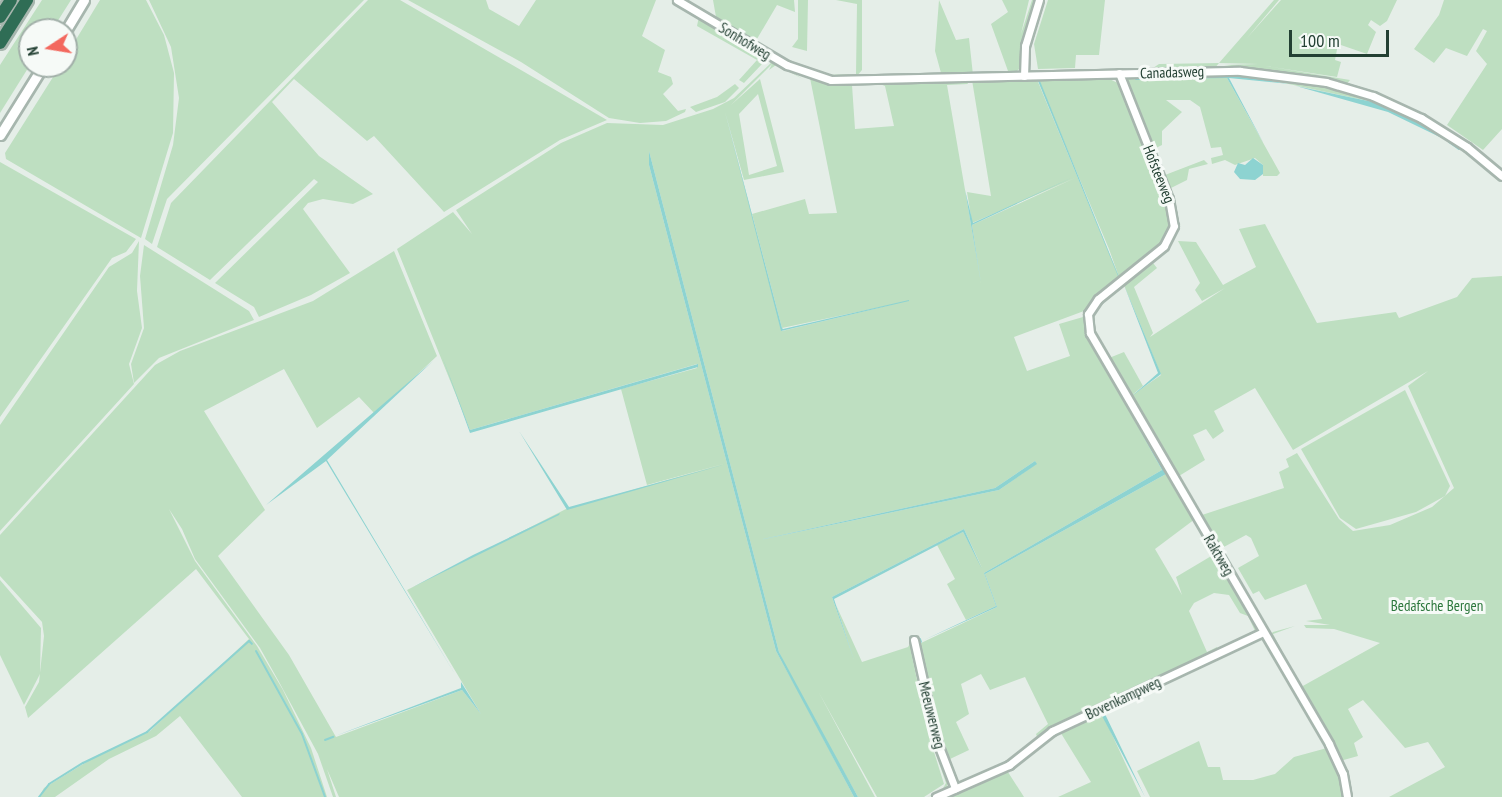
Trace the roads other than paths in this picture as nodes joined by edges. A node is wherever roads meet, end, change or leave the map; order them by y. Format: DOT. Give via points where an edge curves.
graph roads {
  1 [pos="11,0"];
  2 [pos="27,0"];
  3 [pos="84,0"];
  4 [pos="676,0"];
  5 [pos="1039,0"];
  6 [pos="0,17"];
  7 [pos="73,18"];
  8 [pos="0,43"];
  9 [pos="1119,74"];
  10 [pos="1024,76"];
  11 [pos="816,77"];
  12 [pos="36,78"];
  13 [pos="0,135"];
  14 [pos="1502,176"];
  15 [pos="1088,314"];
  16 [pos="1263,632"];
  17 [pos="914,640"];
  18 [pos="955,788"];
  19 [pos="936,797"];
  20 [pos="1347,797"];
  1 -- 6 [label="highway"];
  2 -- 8 [label="highway"];
  3 -- 7 [label="street"];
  4 -- 11 [label="street, Sonhofweg" via="787,65"];
  5 -- 10 [label="street" via="1025,46"];
  9 -- 10 [label="street, Canadasweg"];
  9 -- 14 [label="street, Canadasweg" via="1250,71 1341,86 1421,118 1467,147"];
  9 -- 15 [label="street, Hofsteeweg" via="1169,199 1174,226 1164,246 1098,299"];
  10 -- 11 [label="street, Canadasweg" via="854,80"];
  12 -- 13 [label="street"];
  15 -- 16 [label="street, Raktweg" via="1093,339"];
  16 -- 18 [label="street, Bovenkampweg" via="1053,730 1009,765"];
  16 -- 20 [label="street, Raktweg" via="1337,759"];
  17 -- 18 [label="street, Meeuwerweg" via="936,739"];
  18 -- 19 [label="street, Bovenkampweg"];
}
